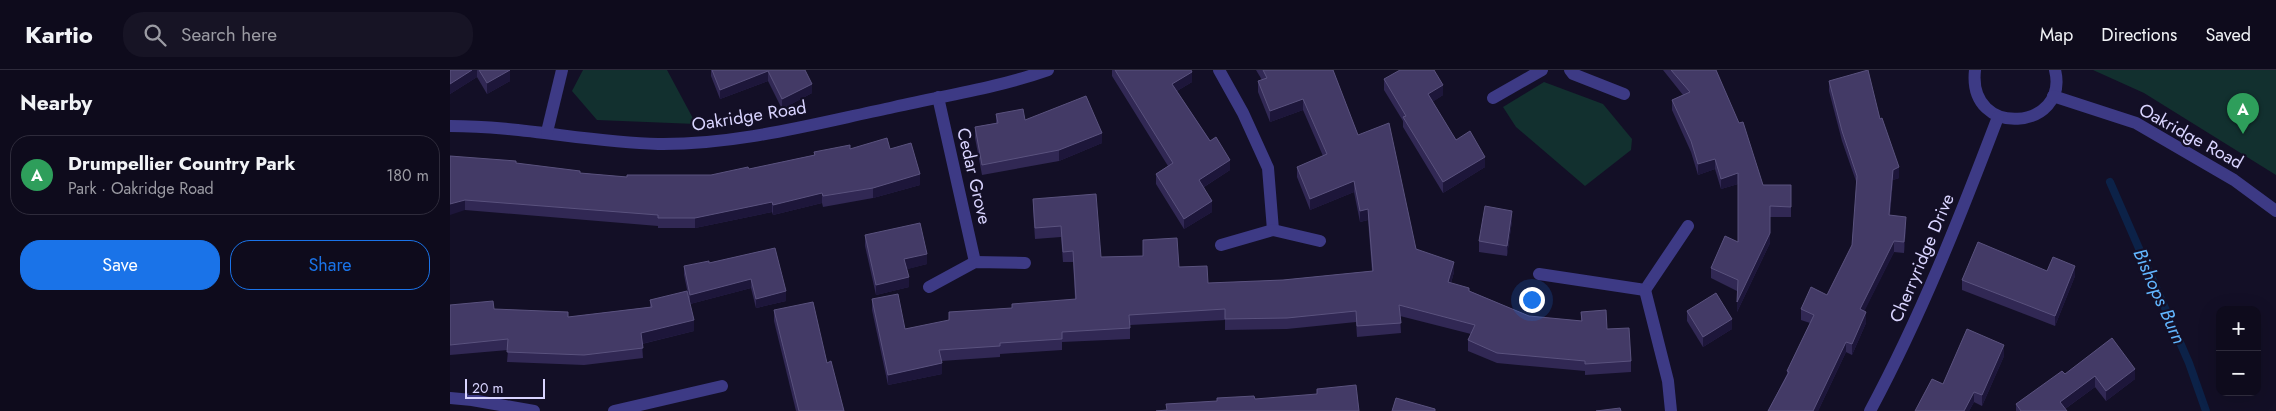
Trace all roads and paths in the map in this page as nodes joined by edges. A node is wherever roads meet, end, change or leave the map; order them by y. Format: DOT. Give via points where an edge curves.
graph roads {
  1 [pos="562,70"];
  2 [pos="1048,70"];
  3 [pos="1219,70"];
  4 [pos="1542,70"];
  5 [pos="1570,70"];
  6 [pos="1975,70"];
  7 [pos="2055,70"];
  8 [pos="1624,94"];
  9 [pos="2053,96"];
  10 [pos="938,97"];
  11 [pos="1493,98"];
  12 [pos="1998,117"];
  13 [pos="450,126"];
  14 [pos="547,132"];
  15 [pos="2276,211"];
  16 [pos="1688,226"];
  17 [pos="1274,230"];
  18 [pos="1320,241"];
  19 [pos="1221,245"];
  20 [pos="975,262"];
  21 [pos="1025,263"];
  22 [pos="1539,274"];
  23 [pos="929,287"];
  24 [pos="1645,290"];
  25 [pos="722,386"];
  26 [pos="450,398"];
  27 [pos="534,411"];
  28 [pos="614,411"];
  29 [pos="1671,411"];
  30 [pos="1870,411"];
  1 -- 14 [label="street"];
  2 -- 10 [label="street, Oakridge Road"];
  3 -- 17 [label="street" via="1268,168"];
  4 -- 11 [label="street"];
  5 -- 8 [label="street"];
  6 -- 12 [label="street" via="1976,93"];
  7 -- 9 [label="street"];
  9 -- 12 [label="street" via="2030,118"];
  9 -- 15 [label="street, Oakridge Road" via="2136,122 2226,175"];
  10 -- 14 [label="street, Oakridge Road" via="752,136 696,144 616,141"];
  10 -- 20 [label="street, Cedar Grove"];
  12 -- 30 [label="street, Cherryridge Drive" via="1947,248 1888,379"];
  13 -- 14 [label="street, Oakridge Road"];
  16 -- 24 [label="street"];
  17 -- 18 [label="street"];
  17 -- 19 [label="street"];
  20 -- 21 [label="street"];
  20 -- 23 [label="street"];
  22 -- 24 [label="street"];
  24 -- 29 [label="street" via="1668,381"];
  25 -- 28 [label="street"];
  26 -- 27 [label="street"];
}
